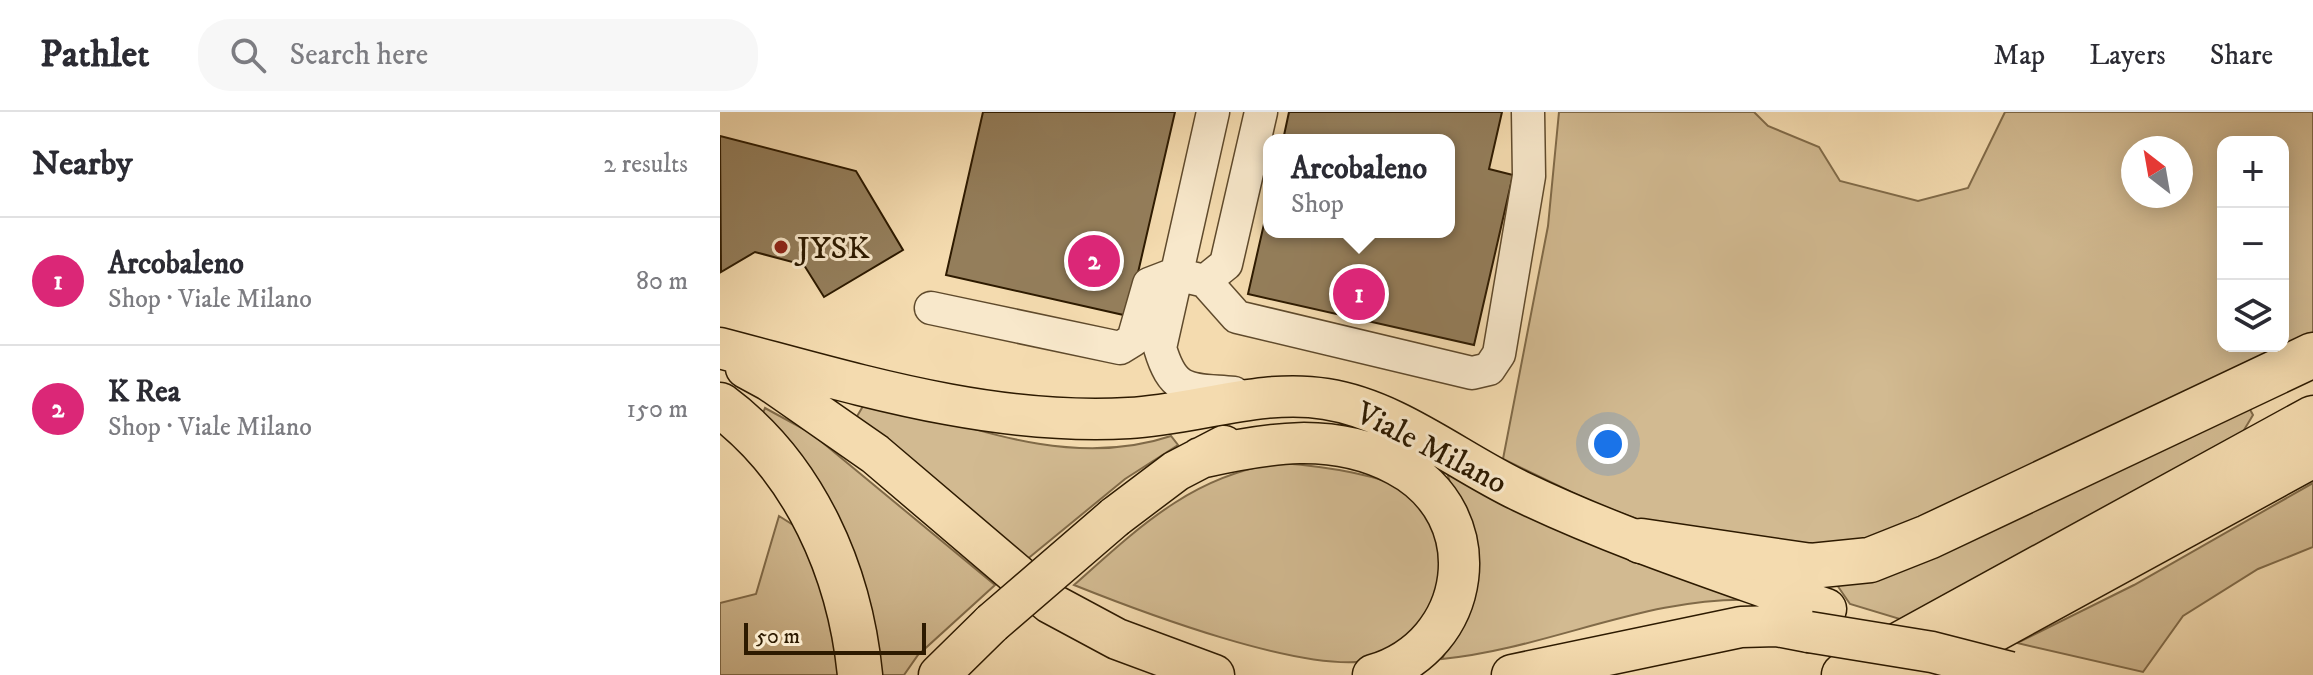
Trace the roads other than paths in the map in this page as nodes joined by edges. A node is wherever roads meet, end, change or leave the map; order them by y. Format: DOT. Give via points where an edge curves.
graph roads {
  1 [pos="1213,112"];
  2 [pos="1261,112"];
  3 [pos="1528,112"];
  4 [pos="1190,278"];
  5 [pos="931,308"];
  6 [pos="720,348"];
  7 [pos="2313,355"];
  8 [pos="720,357"];
  9 [pos="720,375"];
  10 [pos="1276,397"];
  11 [pos="720,405"];
  12 [pos="2313,418"];
  13 [pos="829,423"];
  14 [pos="1449,454"];
  15 [pos="2313,455"];
  16 [pos="1200,458"];
  17 [pos="1641,541"];
  18 [pos="1818,620"];
  19 [pos="1921,664"];
  20 [pos="2017,674"];
  21 [pos="860,675"];
  22 [pos="939,675"];
  23 [pos="1214,675"];
  24 [pos="1373,675"];
  25 [pos="1512,675"];
  26 [pos="1844,675"];
  1 -- 4 [label="lane"];
  2 -- 4 [label="lane" via="1226,264"];
  3 -- 4 [label="lane" via="1529,176 1499,354 1489,369 1472,373 1237,317"];
  4 -- 5 [label="lane" via="1149,284 1133,340 1120,348"];
  4 -- 10 [label="lane" via="1160,348 1168,375 1189,389"];
  6 -- 10 [label="main road, Viale Milano" via="899,394 1001,413 1129,418"];
  7 -- 17 [label="highway" via="1870,560 1811,566"];
  8 -- 13 [label="main road" via="770,381"];
  9 -- 13 [label="main road"];
  10 -- 14 [label="main road, Viale Milano" via="1352,405"];
  11 -- 21 [label="highway" via="783,469 813,514 848,605"];
  12 -- 26 [label="highway"];
  13 -- 23 [label="main road" via="875,454 1050,603 1117,639"];
  14 -- 16 [label="main road" via="1381,431 1323,425 1265,432"];
  14 -- 17 [label="main road, Viale Milano" via="1520,492"];
  15 -- 19 [label="highway"];
  16 -- 22 [label="main road, bridge" via="1115,517"];
  16 -- 24 [label="main road" via="1263,444 1336,445 1400,466 1433,495 1458,552 1454,600 1425,648 1410,661"];
  17 -- 18 [label="main road, Viale Milano"];
  18 -- 19 [label="main road, Viale Milano, bridge"];
  18 -- 25 [label="main road, Viale Milano" via="1741,627"];
  19 -- 20 [label="main road, Viale Milano, bridge"];
}
